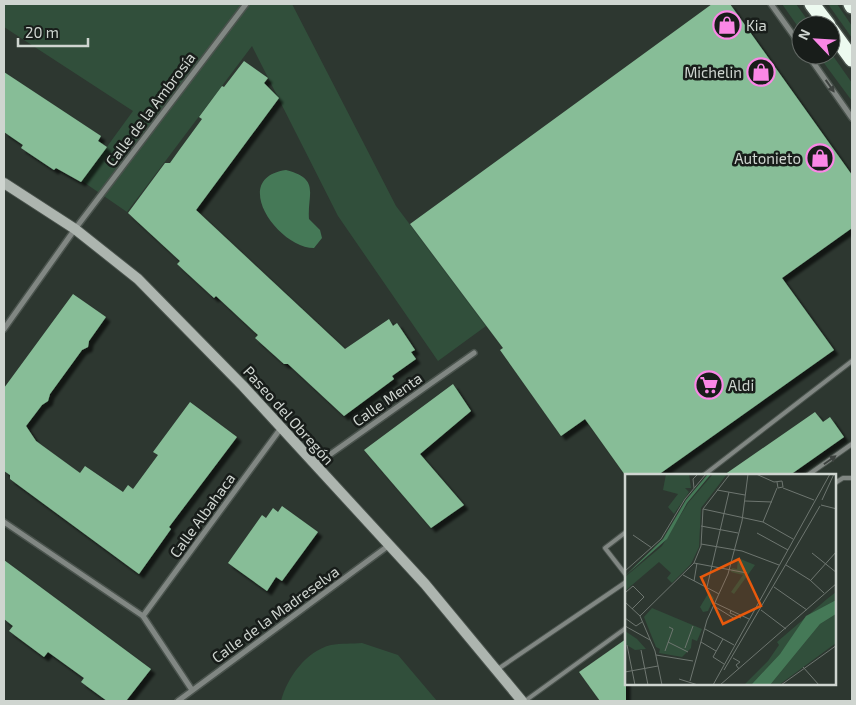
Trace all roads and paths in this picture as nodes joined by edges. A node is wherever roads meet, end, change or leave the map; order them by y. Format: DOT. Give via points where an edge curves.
graph roads {
  1 [pos="246,4"];
  2 [pos="771,4"];
  3 [pos="812,4"];
  4 [pos="820,15"];
  5 [pos="791,32"];
  6 [pos="841,44"];
  7 [pos="852,59"];
  8 [pos="815,65"];
  9 [pos="852,117"];
  10 [pos="4,183"];
  11 [pos="75,229"];
  12 [pos="4,329"];
  13 [pos="474,353"];
  14 [pos="852,361"];
  15 [pos="281,428"];
  16 [pos="852,444"];
  17 [pos="315,465"];
  18 [pos="705,474"];
  19 [pos="809,474"];
  20 [pos="852,478"];
  21 [pos="836,483"];
  22 [pos="4,522"];
  23 [pos="625,533"];
  24 [pos="388,546"];
  25 [pos="625,573"];
  26 [pos="625,583"];
  27 [pos="143,616"];
  28 [pos="625,629"];
  29 [pos="496,670"];
  30 [pos="192,690"];
  31 [pos="178,701"];
  32 [pos="523,701"];
  1 -- 11 [label="street, Calle de la Ambrosía"];
  2 -- 5 [label="street"];
  3 -- 4 [label="highway"];
  6 -- 7 [label="highway"];
  8 -- 9 [label="street, one-way"];
  10 -- 11 [label="street, Paseo del Obregón"];
  11 -- 12 [label="street, Calle de la Ambrosía"];
  11 -- 15 [label="street, Paseo del Obregón" via="138,279"];
  13 -- 17 [label="street, Calle Menta"];
  14 -- 18 [label="lane"];
  15 -- 17 [label="street, Paseo del Obregón"];
  15 -- 27 [label="street, Calle Albahaca"];
  19 -- 16 [label="lane, one-way"];
  17 -- 24 [label="street, Paseo del Obregón"];
  20 -- 21 [label="lane" via="843,478"];
  22 -- 27 [label="street"];
  23 -- 25 [label="lane" via="605,548"];
  24 -- 29 [label="street, Paseo del Obregón" via="426,584"];
  24 -- 30 [label="street, Calle de la Madreselva"];
  26 -- 29 [label="lane"];
  27 -- 30 [label="street"];
  28 -- 32 [label="lane"];
  29 -- 32 [label="street, Paseo del Obregón"];
  30 -- 31 [label="street, Calle de la Madreselva"];
}
